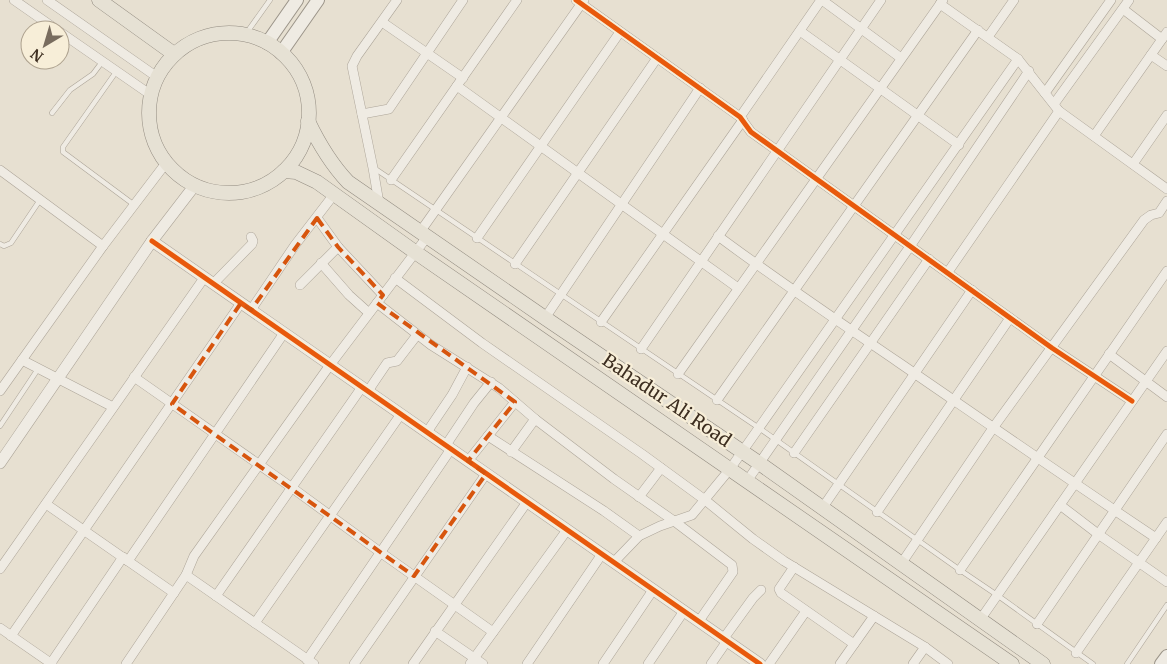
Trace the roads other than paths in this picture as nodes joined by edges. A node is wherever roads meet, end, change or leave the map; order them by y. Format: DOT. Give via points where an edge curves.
graph roads {
  1 [pos="14,0"];
  2 [pos="47,0"];
  3 [pos="99,0"];
  4 [pos="270,0"];
  5 [pos="297,0"];
  6 [pos="318,0"];
  7 [pos="397,0"];
  8 [pos="463,0"];
  9 [pos="518,0"];
  10 [pos="881,0"];
  11 [pos="1014,0"];
  12 [pos="1111,0"];
  13 [pos="1129,0"];
  14 [pos="580,1"];
  15 [pos="820,1"];
  16 [pos="941,2"];
  17 [pos="1123,9"];
  18 [pos="43,20"];
  19 [pos="382,22"];
  20 [pos="861,29"];
  21 [pos="978,30"];
  22 [pos="800,31"];
  23 [pos="620,32"];
  24 [pos="245,35"];
  25 [pos="1164,35"];
  26 [pos="988,37"];
  27 [pos="70,39"];
  28 [pos="267,43"];
  29 [pos="281,52"];
  30 [pos="427,53"];
  31 [pos="174,54"];
  32 [pos="1151,55"];
  33 [pos="657,58"];
  34 [pos="901,58"];
  35 [pos="840,59"];
  36 [pos="1018,59"];
  37 [pos="102,62"];
  38 [pos="1167,66"];
  39 [pos="1029,71"];
  40 [pos="116,72"];
  41 [pos="157,77"];
  42 [pos="460,82"];
  43 [pos="700,88"];
  44 [pos="880,88"];
  45 [pos="1046,93"];
  46 [pos="151,95"];
  47 [pos="1056,108"];
  48 [pos="52,113"];
  49 [pos="362,114"];
  50 [pos="918,115"];
  51 [pos="1167,115"];
  52 [pos="501,118"];
  53 [pos="741,119"];
  54 [pos="308,121"];
  55 [pos="1094,136"];
  56 [pos="959,145"];
  57 [pos="541,146"];
  58 [pos="777,150"];
  59 [pos="166,163"];
  60 [pos="1133,164"];
  61 [pos="373,168"];
  62 [pos="0,170"];
  63 [pos="284,171"];
  64 [pos="578,173"];
  65 [pos="816,178"];
  66 [pos="391,180"];
  67 [pos="195,185"];
  68 [pos="1167,189"];
  69 [pos="335,193"];
  70 [pos="40,199"];
  71 [pos="1167,201"];
  72 [pos="133,204"];
  73 [pos="379,204"];
  74 [pos="622,204"];
  75 [pos="855,205"];
  76 [pos="436,210"];
  77 [pos="1163,215"];
  78 [pos="317,218"];
  79 [pos="663,234"];
  80 [pos="896,234"];
  81 [pos="424,235"];
  82 [pos="718,236"];
  83 [pos="251,237"];
  84 [pos="477,238"];
  85 [pos="152,242"];
  86 [pos="0,244"];
  87 [pos="103,246"];
  88 [pos="911,246"];
  89 [pos="338,247"];
  90 [pos="414,252"];
  91 [pos="929,259"];
  92 [pos="701,262"];
  93 [pos="321,263"];
  94 [pos="515,264"];
  95 [pos="755,264"];
  96 [pos="1167,271"];
  97 [pos="948,272"];
  98 [pos="395,278"];
  99 [pos="209,281"];
  100 [pos="300,285"];
  101 [pos="738,288"];
  102 [pos="972,290"];
  103 [pos="794,291"];
  104 [pos="561,294"];
  105 [pos="383,295"];
  106 [pos="376,303"];
  107 [pos="246,307"];
  108 [pos="369,313"];
  109 [pos="544,318"];
  110 [pos="1010,318"];
  111 [pos="836,319"];
  112 [pos="601,322"];
  113 [pos="852,331"];
  114 [pos="284,333"];
  115 [pos="416,335"];
  116 [pos="871,343"];
  117 [pos="1052,348"];
  118 [pos="641,349"];
  119 [pos="1167,351"];
  120 [pos="1109,354"];
  121 [pos="22,360"];
  122 [pos="330,365"];
  123 [pos="467,367"];
  124 [pos="38,369"];
  125 [pos="914,373"];
  126 [pos="678,374"];
  127 [pos="1094,376"];
  128 [pos="134,378"];
  129 [pos="58,379"];
  130 [pos="1146,381"];
  131 [pos="491,382"];
  132 [pos="365,389"];
  133 [pos="0,391"];
  134 [pos="1167,396"];
  135 [pos="717,400"];
  136 [pos="954,400"];
  137 [pos="1132,401"];
  138 [pos="515,402"];
  139 [pos="172,404"];
  140 [pos="113,407"];
  141 [pos="401,414"];
  142 [pos="535,419"];
  143 [pos="0,426"];
  144 [pos="759,428"];
  145 [pos="993,428"];
  146 [pos="427,432"];
  147 [pos="215,434"];
  148 [pos="1167,434"];
  149 [pos="488,436"];
  150 [pos="775,440"];
  151 [pos="448,447"];
  152 [pos="743,451"];
  153 [pos="511,452"];
  154 [pos="794,453"];
  155 [pos="1037,458"];
  156 [pos="468,461"];
  157 [pos="0,463"];
  158 [pos="759,463"];
  159 [pos="259,465"];
  160 [pos="661,468"];
  161 [pos="730,470"];
  162 [pos="486,474"];
  163 [pos="747,481"];
  164 [pos="838,484"];
  165 [pos="1074,484"];
  166 [pos="291,487"];
  167 [pos="639,497"];
  168 [pos="705,500"];
  169 [pos="527,502"];
  170 [pos="46,504"];
  171 [pos="1060,505"];
  172 [pos="822,507"];
  173 [pos="1115,510"];
  174 [pos="877,512"];
  175 [pos="331,515"];
  176 [pos="674,521"];
  177 [pos="1167,522"];
  178 [pos="567,530"];
  179 [pos="84,531"];
  180 [pos="1098,534"];
  181 [pos="639,536"];
  182 [pos="1156,538"];
  183 [pos="917,540"];
  184 [pos="380,552"];
  185 [pos="602,554"];
  186 [pos="125,559"];
  187 [pos="614,562"];
  188 [pos="1139,562"];
  189 [pos="901,564"];
  190 [pos="794,567"];
  191 [pos="0,569"];
  192 [pos="960,570"];
  193 [pos="186,575"];
  194 [pos="414,576"];
  195 [pos="1167,582"];
  196 [pos="654,590"];
  197 [pos="762,590"];
  198 [pos="174,593"];
  199 [pos="997,595"];
  200 [pos="216,596"];
  201 [pos="454,604"];
  202 [pos="1167,605"];
  203 [pos="684,611"];
  204 [pos="806,611"];
  205 [pos="874,616"];
  206 [pos="980,620"];
  207 [pos="699,621"];
  208 [pos="255,623"];
  209 [pos="1036,624"];
  210 [pos="0,629"];
  211 [pos="435,631"];
  212 [pos="494,632"];
  213 [pos="11,636"];
  214 [pos="726,640"];
  215 [pos="854,644"];
  216 [pos="925,647"];
  217 [pos="1076,652"];
  218 [pos="1167,656"];
  219 [pos="39,660"];
  220 [pos="472,661"];
  221 [pos="310,662"];
  222 [pos="52,664"];
  223 [pos="126,664"];
  224 [pos="354,664"];
  225 [pos="414,664"];
  226 [pos="483,664"];
  227 [pos="527,664"];
  228 [pos="603,664"];
  229 [pos="648,664"];
  230 [pos="711,664"];
  231 [pos="760,664"];
  232 [pos="769,664"];
  233 [pos="840,664"];
  234 [pos="912,664"];
  235 [pos="948,664"];
  236 [pos="1012,664"];
  237 [pos="1043,664"];
  238 [pos="1092,664"];
  239 [pos="1127,664"];
  240 [pos="1162,664"];
  1 -- 18 [label="street"];
  2 -- 41 [label="street"];
  3 -- 31 [label="main road"];
  4 -- 24 [label="lane"];
  5 -- 28 [label="main road"];
  6 -- 29 [label="main road"];
  7 -- 19 [label="street"];
  8 -- 30 [label="street"];
  9 -- 42 [label="street"];
  10 -- 20 [label="street"];
  11 -- 26 [label="street"];
  12 -- 45 [label="street"];
  13 -- 17 [label="street"];
  14 -- 23 [label="street"];
  14 -- 52 [label="street"];
  15 -- 20 [label="street"];
  15 -- 22 [label="street"];
  16 -- 21 [label="street"];
  16 -- 34 [label="street"];
  17 -- 25 [label="street"];
  17 -- 47 [label="street"];
  19 -- 30 [label="street"];
  19 -- 49 [label="street" via="352,66"];
  20 -- 34 [label="street"];
  20 -- 35 [label="street"];
  21 -- 26 [label="street"];
  21 -- 50 [label="street"];
  22 -- 35 [label="street"];
  22 -- 53 [label="street"];
  23 -- 33 [label="street"];
  23 -- 57 [label="street"];
  24 -- 28 [label="main road"];
  24 -- 31 [label="main road" via="224,33 202,37"];
  25 -- 32 [label="street"];
  26 -- 36 [label="street"];
  27 -- 37 [label="street"];
  28 -- 29 [label="main road"];
  29 -- 54 [label="main road" via="301,78 308,100"];
  30 -- 42 [label="street"];
  30 -- 49 [label="street" via="389,109"];
  31 -- 41 [label="main road"];
  32 -- 38 [label="street"];
  32 -- 55 [label="street"];
  33 -- 43 [label="street"];
  33 -- 64 [label="street"];
  34 -- 44 [label="street"];
  35 -- 44 [label="street"];
  35 -- 58 [label="street"];
  36 -- 39 [label="street"];
  36 -- 56 [label="street"];
  37 -- 40 [label="street"];
  37 -- 48 [label="lane" via="93,74 70,90"];
  39 -- 45 [label="street"];
  39 -- 88 [label="street"];
  40 -- 46 [label="street"];
  40 -- 72 [label="lane" via="63,147 63,152"];
  41 -- 46 [label="main road"];
  42 -- 52 [label="street"];
  42 -- 66 [label="street"];
  43 -- 53 [label="street"];
  43 -- 74 [label="street"];
  44 -- 50 [label="street"];
  44 -- 65 [label="street"];
  45 -- 47 [label="street"];
  46 -- 59 [label="main road" via="151,130"];
  47 -- 55 [label="street"];
  47 -- 97 [label="street"];
  49 -- 61 [label="street"];
  50 -- 56 [label="street"];
  50 -- 75 [label="street"];
  51 -- 60 [label="street"];
  52 -- 57 [label="street"];
  52 -- 76 [label="street"];
  53 -- 58 [label="street" via="752,132"];
  53 -- 79 [label="street"];
  54 -- 63 [label="main road" via="303,143"];
  54 -- 73 [label="main road, Bahadur Ali Road" via="336,170"];
  55 -- 60 [label="street"];
  56 -- 80 [label="street"];
  57 -- 64 [label="street"];
  57 -- 84 [label="street"];
  58 -- 65 [label="street"];
  58 -- 82 [label="street"];
  59 -- 67 [label="main road"];
  59 -- 72 [label="street"];
  60 -- 68 [label="street"];
  61 -- 66 [label="lane"];
  61 -- 73 [label="street"];
  62 -- 70 [label="street"];
  63 -- 67 [label="main road" via="267,183 237,192 215,192"];
  63 -- 69 [label="main road, Bahadur Ali Road" via="307,176"];
  64 -- 74 [label="street"];
  64 -- 94 [label="street"];
  65 -- 75 [label="street"];
  65 -- 95 [label="street"];
  66 -- 76 [label="lane"];
  67 -- 85 [label="street"];
  69 -- 78 [label="street"];
  69 -- 90 [label="main road, Bahadur Ali Road"];
  70 -- 86 [label="lane" via="11,243"];
  70 -- 87 [label="street"];
  71 -- 77 [label="street"];
  72 -- 87 [label="street"];
  73 -- 81 [label="main road, Bahadur Ali Road"];
  74 -- 79 [label="street"];
  74 -- 104 [label="street"];
  75 -- 80 [label="street"];
  75 -- 103 [label="street"];
  76 -- 81 [label="street"];
  76 -- 84 [label="lane"];
  77 -- 117 [label="street" via="1144,220"];
  78 -- 89 [label="street"];
  78 -- 107 [label="street"];
  79 -- 92 [label="street"];
  79 -- 112 [label="street"];
  80 -- 88 [label="street"];
  80 -- 111 [label="street"];
  81 -- 90 [label="street"];
  81 -- 109 [label="main road, Bahadur Ali Road"];
  82 -- 92 [label="street"];
  82 -- 95 [label="street"];
  83 -- 99 [label="street" via="252,244"];
  84 -- 94 [label="lane"];
  85 -- 99 [label="street"];
  85 -- 129 [label="street"];
  87 -- 121 [label="street"];
  88 -- 91 [label="street"];
  88 -- 113 [label="street"];
  89 -- 93 [label="street"];
  89 -- 105 [label="street"];
  90 -- 98 [label="street"];
  90 -- 161 [label="main road, Bahadur Ali Road"];
  91 -- 97 [label="street"];
  91 -- 116 [label="street"];
  92 -- 101 [label="street"];
  92 -- 118 [label="street"];
  93 -- 100 [label="street"];
  93 -- 108 [label="street"];
  94 -- 104 [label="lane"];
  95 -- 101 [label="street"];
  95 -- 103 [label="street"];
  96 -- 120 [label="street"];
  97 -- 102 [label="street"];
  98 -- 105 [label="street"];
  98 -- 160 [label="street"];
  99 -- 107 [label="street"];
  99 -- 128 [label="street"];
  101 -- 126 [label="street"];
  102 -- 110 [label="street"];
  102 -- 125 [label="street"];
  103 -- 111 [label="street"];
  103 -- 135 [label="street"];
  104 -- 109 [label="street"];
  104 -- 112 [label="lane"];
  105 -- 106 [label="street"];
  106 -- 108 [label="street"];
  106 -- 115 [label="street"];
  107 -- 114 [label="street"];
  107 -- 139 [label="street"];
  108 -- 122 [label="street"];
  109 -- 152 [label="main road, Bahadur Ali Road"];
  110 -- 117 [label="street"];
  110 -- 136 [label="street"];
  111 -- 113 [label="street"];
  111 -- 144 [label="street"];
  112 -- 118 [label="lane"];
  113 -- 116 [label="street"];
  113 -- 150 [label="street"];
  114 -- 122 [label="street"];
  114 -- 147 [label="street"];
  115 -- 123 [label="street"];
  115 -- 132 [label="street" via="397,361 387,364"];
  116 -- 125 [label="street"];
  116 -- 154 [label="street"];
  117 -- 127 [label="street"];
  117 -- 145 [label="street"];
  118 -- 126 [label="lane"];
  119 -- 130 [label="street"];
  120 -- 127 [label="street"];
  120 -- 130 [label="street"];
  121 -- 124 [label="street"];
  121 -- 133 [label="street"];
  122 -- 132 [label="street"];
  122 -- 159 [label="street"];
  123 -- 131 [label="street"];
  123 -- 146 [label="street"];
  124 -- 129 [label="street"];
  124 -- 143 [label="lane"];
  125 -- 136 [label="street"];
  125 -- 164 [label="street"];
  126 -- 135 [label="lane"];
  127 -- 137 [label="street"];
  127 -- 155 [label="street"];
  128 -- 139 [label="street"];
  128 -- 140 [label="street"];
  129 -- 140 [label="street"];
  129 -- 157 [label="street"];
  130 -- 134 [label="street"];
  130 -- 137 [label="street"];
  131 -- 138 [label="street"];
  131 -- 151 [label="street" via="474,403"];
  132 -- 141 [label="street"];
  132 -- 166 [label="street"];
  135 -- 144 [label="lane"];
  136 -- 145 [label="street"];
  136 -- 174 [label="street"];
  137 -- 165 [label="street"];
  138 -- 142 [label="street"];
  138 -- 149 [label="street"];
  139 -- 147 [label="street"];
  139 -- 179 [label="street"];
  140 -- 170 [label="street"];
  141 -- 146 [label="street"];
  141 -- 175 [label="street"];
  142 -- 153 [label="street"];
  142 -- 167 [label="street"];
  144 -- 150 [label="lane"];
  144 -- 152 [label="street"];
  145 -- 155 [label="street"];
  145 -- 183 [label="street"];
  146 -- 151 [label="street"];
  147 -- 159 [label="street"];
  147 -- 186 [label="street"];
  148 -- 173 [label="street"];
  149 -- 153 [label="street"];
  149 -- 156 [label="street"];
  150 -- 154 [label="lane"];
  150 -- 158 [label="street"];
  151 -- 156 [label="street"];
  151 -- 184 [label="street"];
  152 -- 158 [label="main road, Bahadur Ali Road"];
  152 -- 161 [label="street"];
  153 -- 181 [label="street"];
  154 -- 164 [label="lane"];
  155 -- 165 [label="street"];
  155 -- 192 [label="street"];
  156 -- 162 [label="street"];
  158 -- 163 [label="street"];
  158 -- 172 [label="main road, Bahadur Ali Road"];
  159 -- 166 [label="street"];
  159 -- 193 [label="street" via="194,556"];
  160 -- 167 [label="street"];
  160 -- 168 [label="street"];
  161 -- 163 [label="main road, Bahadur Ali Road"];
  161 -- 168 [label="street"];
  162 -- 169 [label="street"];
  162 -- 194 [label="street"];
  163 -- 236 [label="main road, Bahadur Ali Road"];
  164 -- 172 [label="street"];
  164 -- 174 [label="lane"];
  165 -- 171 [label="street"];
  165 -- 173 [label="street"];
  166 -- 175 [label="street"];
  166 -- 200 [label="street"];
  167 -- 176 [label="street"];
  168 -- 176 [label="street" via="692,515"];
  168 -- 190 [label="street"];
  169 -- 178 [label="street"];
  169 -- 201 [label="street"];
  170 -- 179 [label="street"];
  170 -- 191 [label="street"];
  171 -- 180 [label="street"];
  171 -- 199 [label="street"];
  172 -- 189 [label="main road, Bahadur Ali Road"];
  173 -- 180 [label="street"];
  173 -- 182 [label="street"];
  174 -- 183 [label="lane"];
  175 -- 184 [label="street"];
  175 -- 208 [label="street"];
  176 -- 181 [label="street"];
  176 -- 207 [label="street" via="734,568"];
  177 -- 182 [label="street"];
  178 -- 185 [label="street"];
  178 -- 212 [label="street"];
  179 -- 186 [label="street"];
  179 -- 213 [label="street"];
  180 -- 188 [label="street"];
  180 -- 209 [label="street"];
  181 -- 187 [label="street"];
  182 -- 188 [label="street"];
  183 -- 189 [label="street"];
  183 -- 192 [label="lane"];
  184 -- 194 [label="street"];
  184 -- 221 [label="street"];
  185 -- 187 [label="street"];
  185 -- 227 [label="street"];
  186 -- 198 [label="street"];
  186 -- 222 [label="street"];
  187 -- 196 [label="street"];
  188 -- 195 [label="street"];
  188 -- 217 [label="street"];
  189 -- 206 [label="main road, Bahadur Ali Road"];
  190 -- 204 [label="street" via="779,590"];
  190 -- 205 [label="street"];
  192 -- 199 [label="lane"];
  193 -- 198 [label="street"];
  193 -- 200 [label="street"];
  194 -- 201 [label="street"];
  194 -- 224 [label="street"];
  196 -- 203 [label="street"];
  196 -- 228 [label="street"];
  197 -- 214 [label="street" via="753,598"];
  198 -- 223 [label="street"];
  199 -- 206 [label="street"];
  199 -- 209 [label="lane"];
  200 -- 208 [label="street"];
  201 -- 211 [label="street"];
  201 -- 212 [label="street"];
  202 -- 239 [label="lane"];
  203 -- 207 [label="street"];
  203 -- 229 [label="street"];
  204 -- 215 [label="street"];
  204 -- 232 [label="street"];
  205 -- 215 [label="street"];
  205 -- 216 [label="street"];
  206 -- 237 [label="main road, Bahadur Ali Road"];
  207 -- 214 [label="street"];
  208 -- 221 [label="street"];
  209 -- 217 [label="lane"];
  210 -- 213 [label="street"];
  211 -- 220 [label="street"];
  211 -- 225 [label="street"];
  212 -- 220 [label="street"];
  213 -- 219 [label="street"];
  214 -- 230 [label="street"];
  214 -- 231 [label="street"];
  215 -- 233 [label="street"];
  216 -- 234 [label="street"];
  216 -- 235 [label="street"];
  217 -- 238 [label="lane"];
  218 -- 240 [label="main road"];
  219 -- 222 [label="street"];
  220 -- 226 [label="street"];
}
